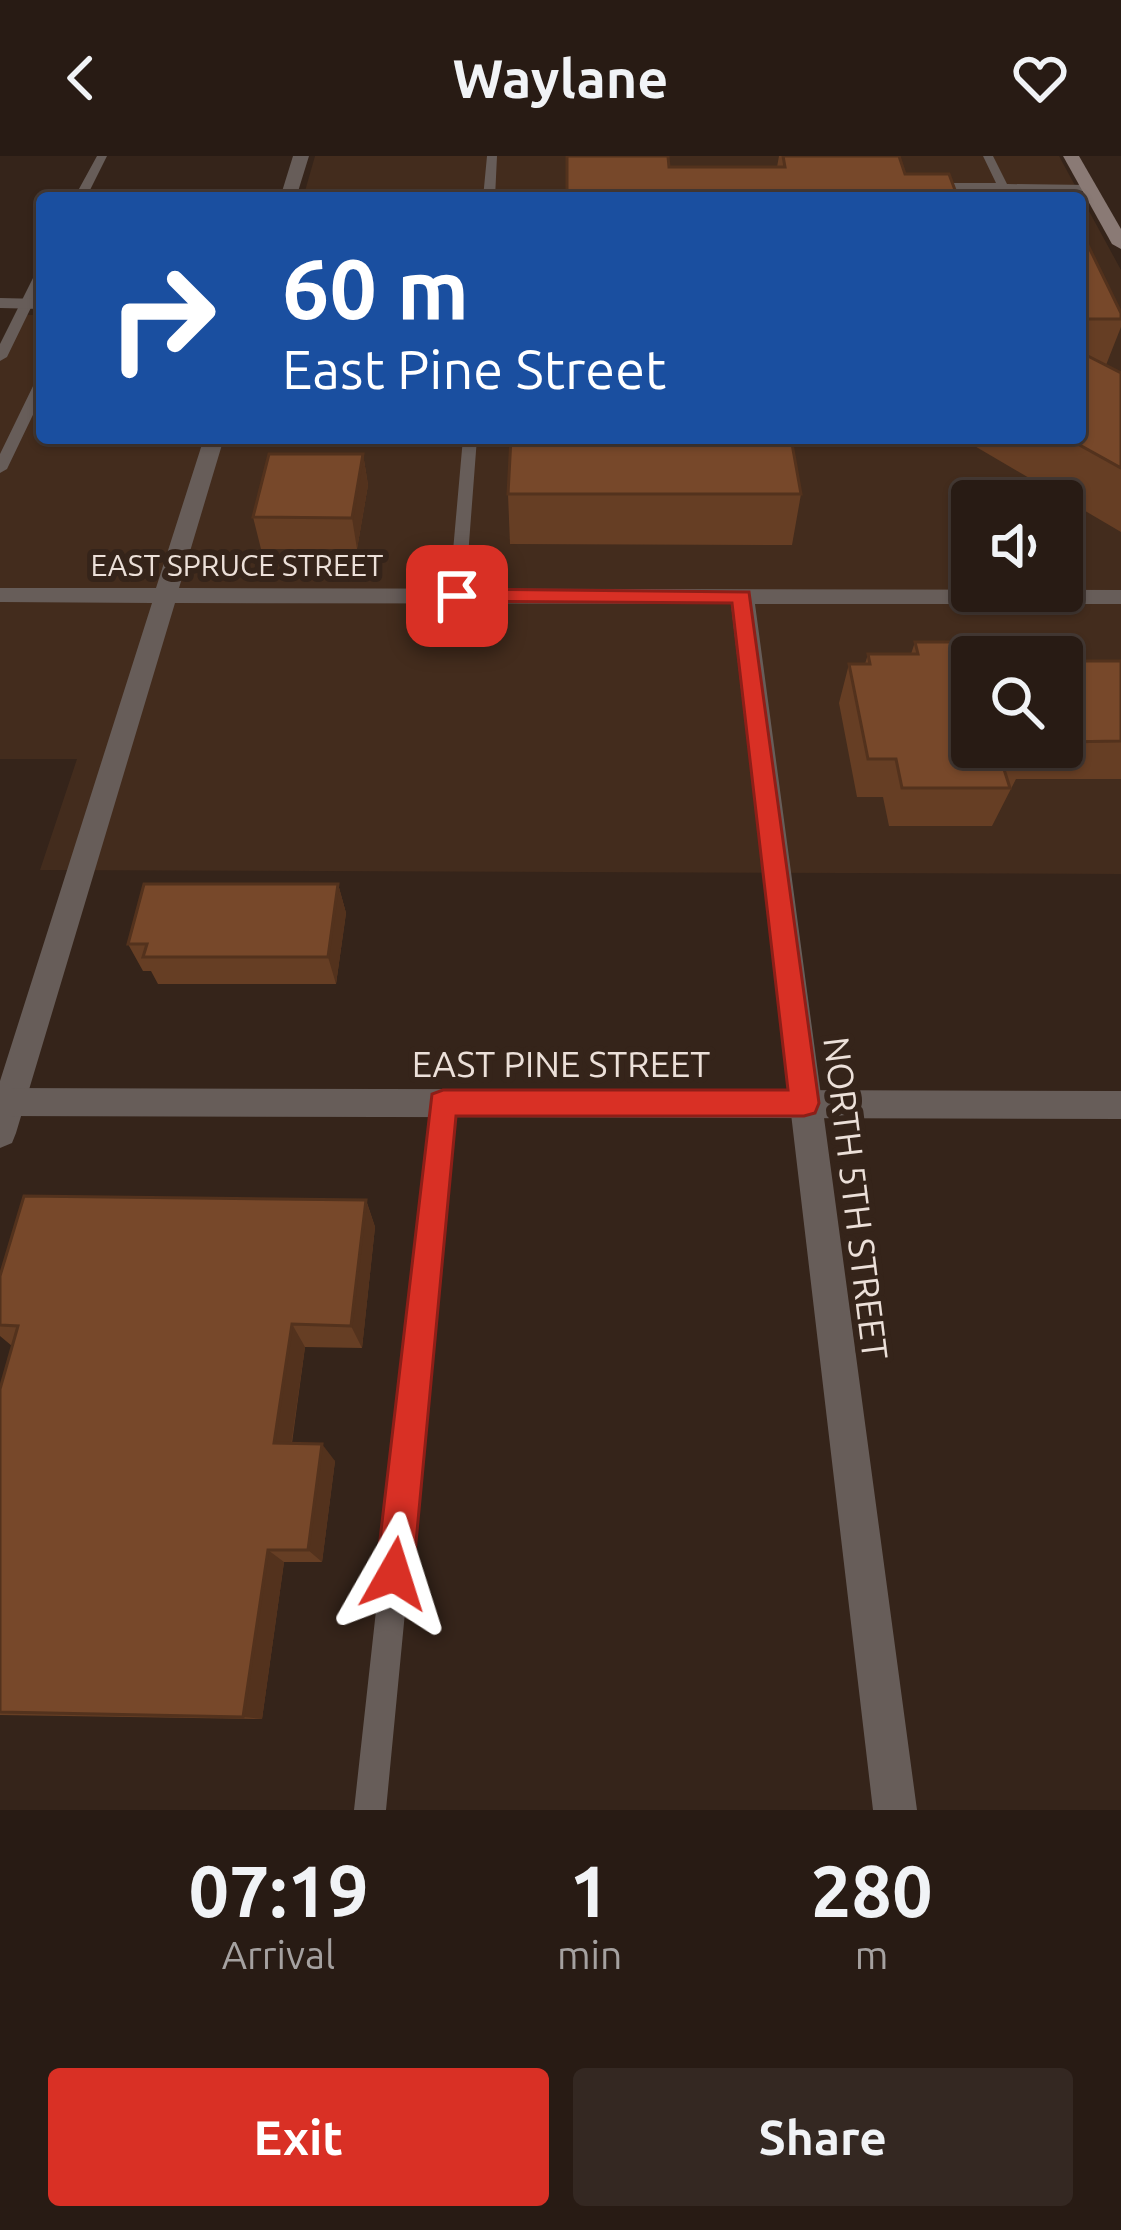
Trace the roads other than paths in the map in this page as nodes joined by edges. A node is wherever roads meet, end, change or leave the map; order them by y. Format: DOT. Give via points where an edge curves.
graph roads {
  1 [pos="102,156"];
  2 [pos="301,156"];
  3 [pos="492,156"];
  4 [pos="988,156"];
  5 [pos="1071,156"];
  6 [pos="917,186"];
  7 [pos="1004,187"];
  8 [pos="1089,188"];
  9 [pos="83,192"];
  10 [pos="290,192"];
  11 [pos="489,192"];
  12 [pos="1121,244"];
  13 [pos="0,303"];
  14 [pos="34,303"];
  15 [pos="0,357"];
  16 [pos="36,395"];
  17 [pos="212,444"];
  18 [pos="470,444"];
  19 [pos="0,470"];
  20 [pos="0,596"];
  21 [pos="166,596"];
  22 [pos="457,596"];
  23 [pos="742,596"];
  24 [pos="1121,597"];
  25 [pos="443,1103"];
  26 [pos="804,1103"];
  27 [pos="1121,1105"];
  28 [pos="3,1113"];
  29 [pos="370,1810"];
  30 [pos="895,1810"];
  1 -- 9 [label="lane"];
  2 -- 10 [label="street"];
  3 -- 11 [label="lane"];
  4 -- 7 [label="lane"];
  5 -- 8 [label="main road"];
  6 -- 7 [label="lane"];
  7 -- 8 [label="lane"];
  8 -- 12 [label="main road"];
  13 -- 14 [label="street"];
  14 -- 15 [label="lane"];
  16 -- 19 [label="lane"];
  17 -- 21 [label="street"];
  18 -- 22 [label="lane"];
  20 -- 21 [label="street, EAST SPRUCE STREET"];
  21 -- 22 [label="street, EAST SPRUCE STREET"];
  21 -- 28 [label="street"];
  22 -- 23 [label="street, EAST SPRUCE STREET"];
  23 -- 24 [label="street, EAST SPRUCE STREET"];
  23 -- 26 [label="street, NORTH 5TH STREET"];
  25 -- 26 [label="street, EAST PINE STREET"];
  25 -- 28 [label="street, EAST PINE STREET"];
  25 -- 29 [label="lane"];
  26 -- 27 [label="street, EAST PINE STREET"];
  26 -- 30 [label="street, NORTH 5TH STREET"];
}
